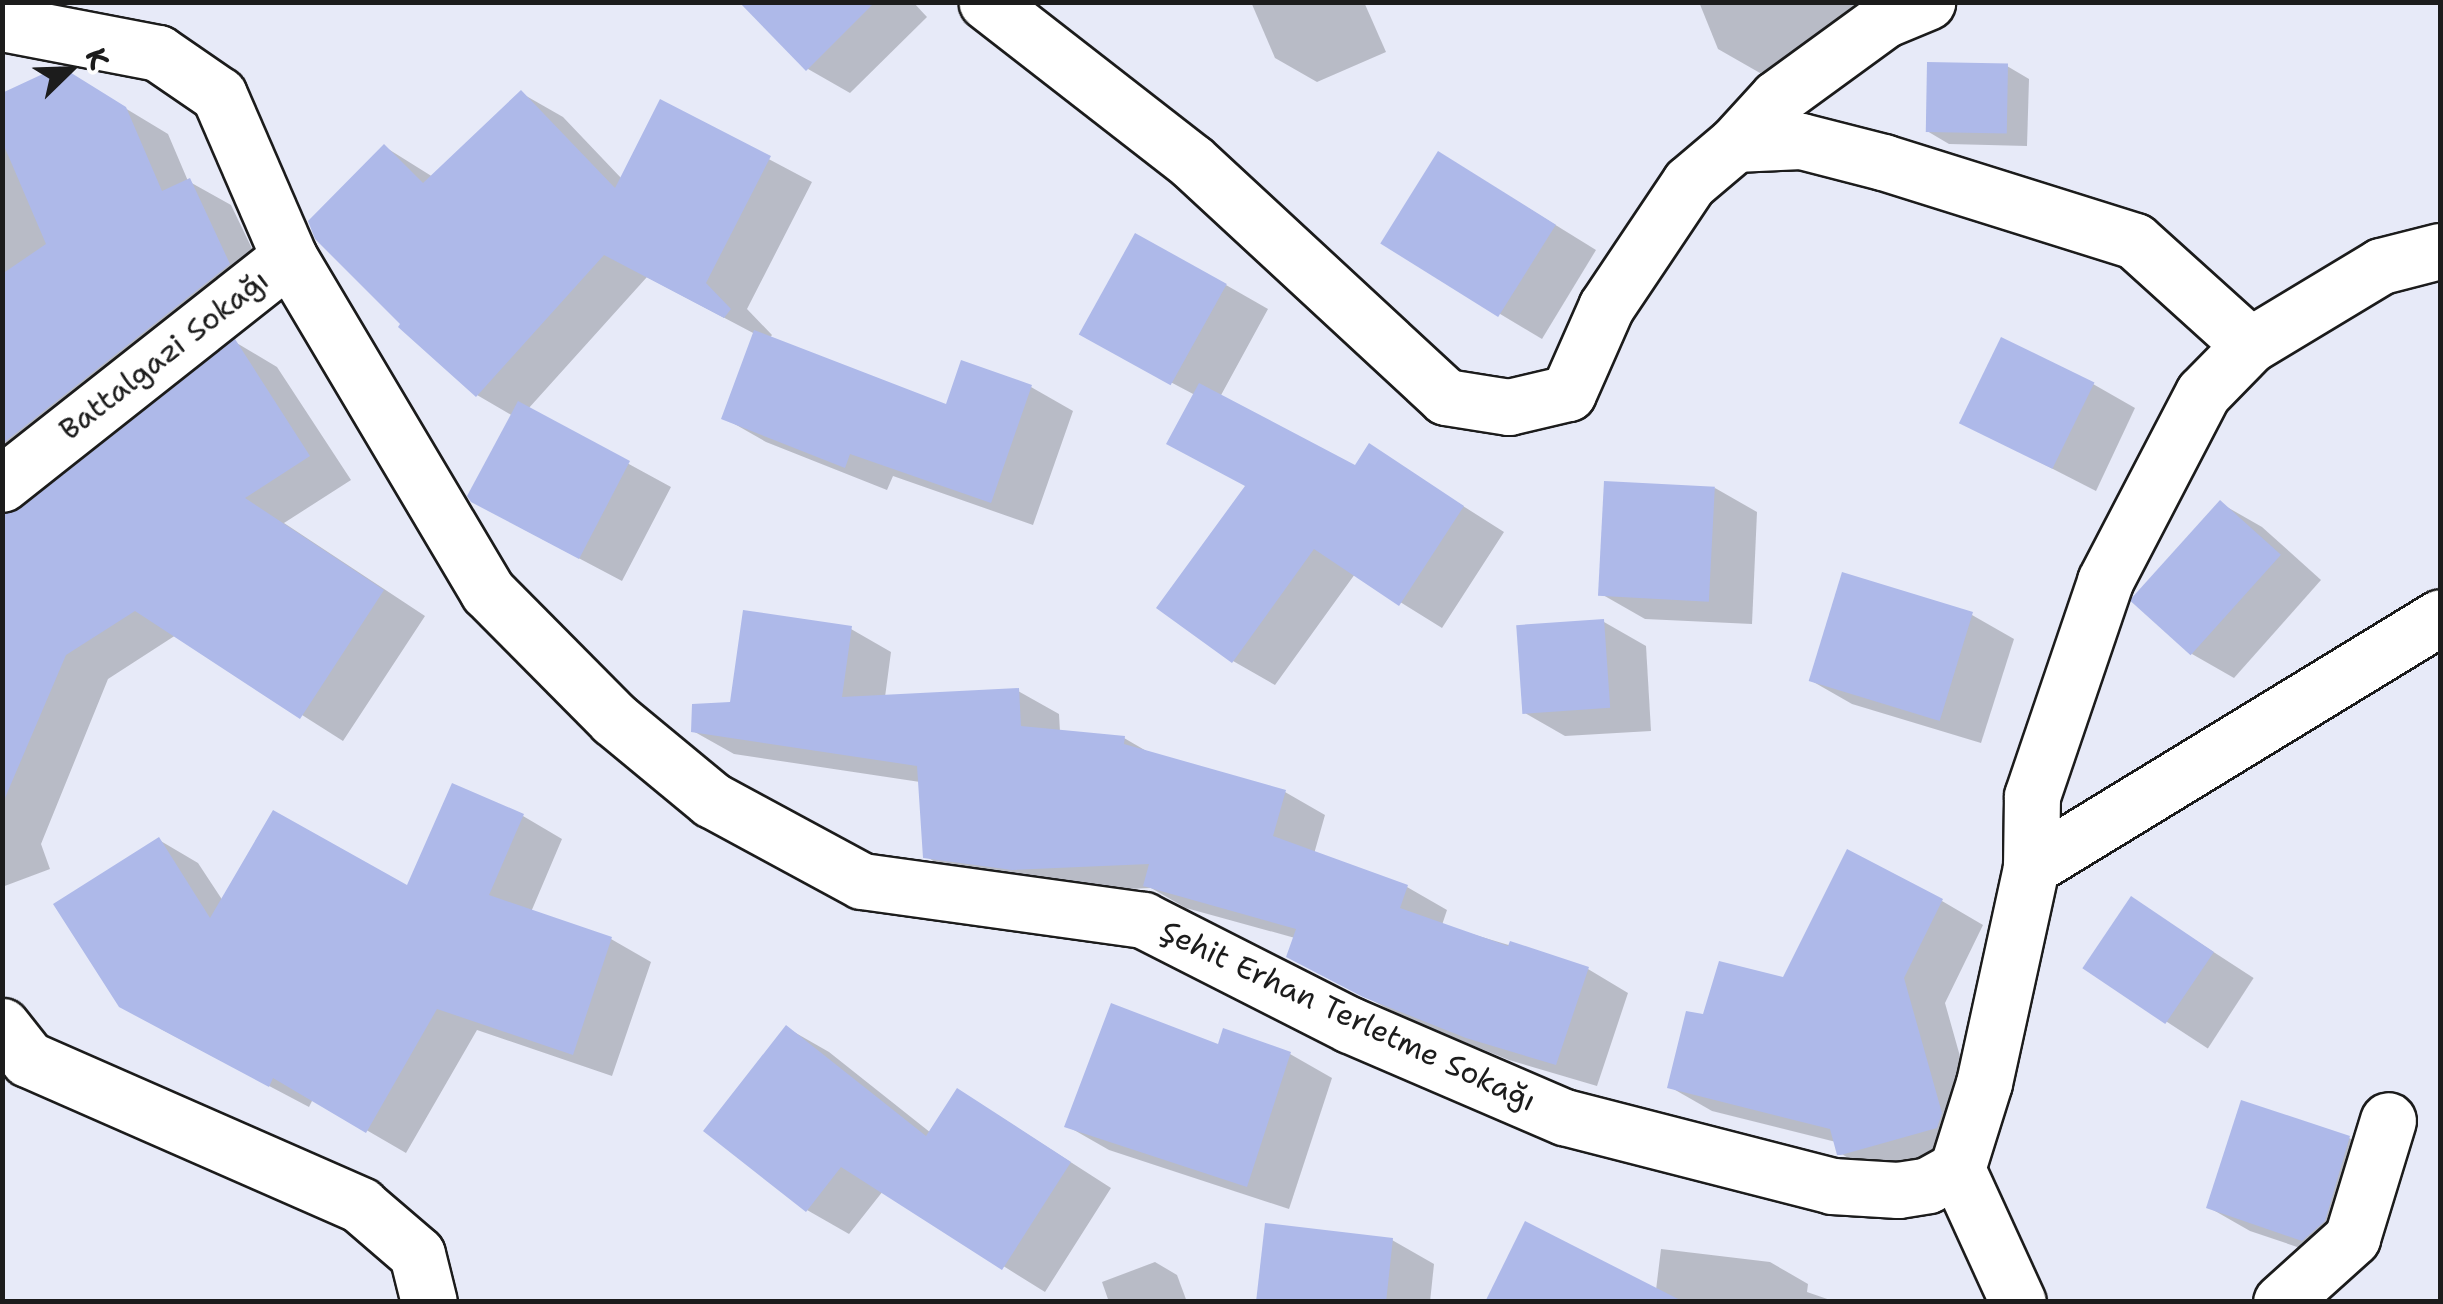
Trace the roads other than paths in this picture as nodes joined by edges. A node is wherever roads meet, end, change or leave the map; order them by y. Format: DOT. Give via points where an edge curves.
graph roads {
  1 [pos="987,2"];
  2 [pos="1927,2"];
  3 [pos="2,23"];
  4 [pos="1735,144"];
  5 [pos="2440,252"];
  6 [pos="289,257"];
  7 [pos="2250,345"];
  8 [pos="2,484"];
  9 [pos="2440,618"];
  10 [pos="2032,867"];
  11 [pos="2,1026"];
  12 [pos="2388,1120"];
  13 [pos="1957,1170"];
  14 [pos="430,1302"];
  15 [pos="2018,1302"];
  16 [pos="2281,1302"];
  1 -- 4 [label="street" via="1192,161 1446,398 1509,407 1568,394 1606,307 1678,198"];
  2 -- 4 [label="street" via="1884,20 1777,98"];
  3 -- 6 [label="street, Battalgazi Sokağı" via="158,53 219,96"];
  4 -- 7 [label="street" via="1801,141 2135,240"];
  5 -- 7 [label="street" via="2381,266"];
  6 -- 8 [label="street, Battalgazi Sokağı"];
  6 -- 13 [label="street, Şehit Erhan Terletme Sokağı" via="488,592 614,719 712,800 862,881 1143,920 1350,1025 1564,1116 1832,1186 1898,1190"];
  7 -- 10 [label="street" via="2203,393 2106,580 2032,796"];
  9 -- 10 [label="street"];
  10 -- 13 [label="street" via="1984,1083"];
  11 -- 14 [label="street" via="28,1059 360,1205 417,1254"];
  12 -- 16 [label="street" via="2352,1238"];
  13 -- 15 [label="street"];
}
